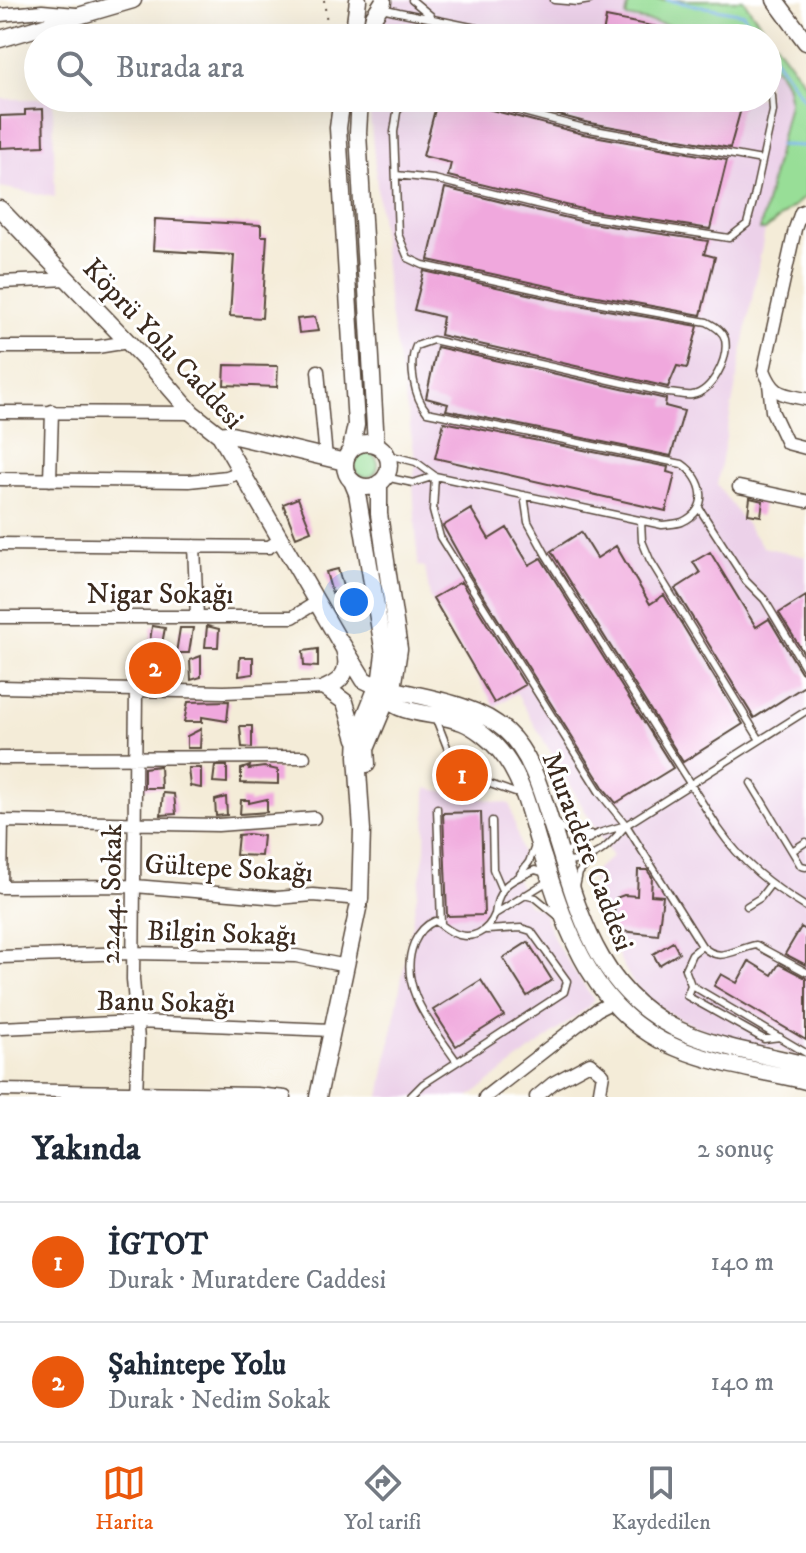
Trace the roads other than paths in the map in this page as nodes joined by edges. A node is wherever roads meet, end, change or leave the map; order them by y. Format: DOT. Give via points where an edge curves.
graph roads {
  1 [pos="133,0"];
  2 [pos="358,0"];
  3 [pos="412,0"];
  4 [pos="554,0"];
  5 [pos="590,0"];
  6 [pos="775,0"];
  7 [pos="378,4"];
  8 [pos="31,6"];
  9 [pos="82,14"];
  10 [pos="0,15"];
  11 [pos="434,18"];
  12 [pos="49,24"];
  13 [pos="355,24"];
  14 [pos="373,24"];
  15 [pos="461,24"];
  16 [pos="24,32"];
  17 [pos="0,39"];
  18 [pos="806,42"];
  19 [pos="340,112"];
  20 [pos="359,112"];
  21 [pos="397,112"];
  22 [pos="523,112"];
  23 [pos="773,112"];
  24 [pos="762,160"];
  25 [pos="396,175"];
  26 [pos="0,209"];
  27 [pos="806,210"];
  28 [pos="69,279"];
  29 [pos="0,282"];
  30 [pos="128,342"];
  31 [pos="0,347"];
  32 [pos="318,371"];
  33 [pos="769,384"];
  34 [pos="806,397"];
  35 [pos="52,411"];
  36 [pos="0,412"];
  37 [pos="192,413"];
  38 [pos="220,435"];
  39 [pos="806,448"];
  40 [pos="381,450"];
  41 [pos="348,456"];
  42 [pos="326,458"];
  43 [pos="241,472"];
  44 [pos="435,476"];
  45 [pos="0,479"];
  46 [pos="50,480"];
  47 [pos="382,480"];
  48 [pos="352,481"];
  49 [pos="739,487"];
  50 [pos="524,495"];
  51 [pos="806,501"];
  52 [pos="699,508"];
  53 [pos="641,521"];
  54 [pos="280,540"];
  55 [pos="0,544"];
  56 [pos="194,546"];
  57 [pos="317,602"];
  58 [pos="0,617"];
  59 [pos="197,617"];
  60 [pos="342,644"];
  61 [pos="399,649"];
  62 [pos="806,669"];
  63 [pos="0,687"];
  64 [pos="326,688"];
  65 [pos="136,691"];
  66 [pos="385,691"];
  67 [pos="418,695"];
  68 [pos="806,711"];
  69 [pos="427,715"];
  70 [pos="373,730"];
  71 [pos="760,740"];
  72 [pos="357,746"];
  73 [pos="137,757"];
  74 [pos="304,757"];
  75 [pos="0,758"];
  76 [pos="751,783"];
  77 [pos="690,784"];
  78 [pos="524,796"];
  79 [pos="437,808"];
  80 [pos="546,810"];
  81 [pos="314,818"];
  82 [pos="1,821"];
  83 [pos="492,821"];
  84 [pos="135,825"];
  85 [pos="626,825"];
  86 [pos="599,833"];
  87 [pos="536,838"];
  88 [pos="806,842"];
  89 [pos="792,851"];
  90 [pos="593,857"];
  91 [pos="562,859"];
  92 [pos="806,867"];
  93 [pos="516,878"];
  94 [pos="549,878"];
  95 [pos="770,885"];
  96 [pos="135,886"];
  97 [pos="0,887"];
  98 [pos="502,890"];
  99 [pos="574,894"];
  100 [pos="524,895"];
  101 [pos="360,899"];
  102 [pos="747,906"];
  103 [pos="806,907"];
  104 [pos="495,914"];
  105 [pos="563,921"];
  106 [pos="441,924"];
  107 [pos="487,930"];
  108 [pos="702,946"];
  109 [pos="133,953"];
  110 [pos="0,957"];
  111 [pos="347,966"];
  112 [pos="806,972"];
  113 [pos="691,985"];
  114 [pos="613,1002"];
  115 [pos="137,1022"];
  116 [pos="0,1028"];
  117 [pos="331,1030"];
  118 [pos="780,1037"];
  119 [pos="806,1053"];
  120 [pos="457,1062"];
  121 [pos="806,1065"];
  122 [pos="806,1081"];
  123 [pos="0,1090"];
  124 [pos="137,1094"];
  125 [pos="285,1097"];
  126 [pos="318,1097"];
  127 [pos="326,1097"];
  128 [pos="410,1097"];
  129 [pos="485,1097"];
  130 [pos="536,1097"];
  131 [pos="599,1097"];
  1 -- 9 [label="main road"];
  2 -- 13 [label="main road"];
  3 -- 11 [label="lane"];
  4 -- 5 [label="lane"];
  6 -- 18 [label="main road"];
  7 -- 11 [label="lane"];
  7 -- 14 [label="main road"];
  8 -- 9 [label="street"];
  8 -- 10 [label="street"];
  9 -- 12 [label="main road"];
  11 -- 15 [label="lane"];
  16 -- 17 [label="main road"];
  19 -- 41 [label="main road" via="356,425"];
  20 -- 40 [label="main road"];
  21 -- 25 [label="lane"];
  22 -- 24 [label="lane"];
  23 -- 24 [label="lane"];
  24 -- 25 [label="lane" via="747,224 729,238 585,216 434,179"];
  25 -- 52 [label="lane" via="398,234 408,258 574,298 707,322 725,338 714,380 691,395 423,342 416,346 413,368 419,403 427,412 682,464 699,481"];
  26 -- 28 [label="main road, Köprü Yolu Caddesi"];
  27 -- 33 [label="street" via="795,229 764,370"];
  28 -- 29 [label="street"];
  28 -- 30 [label="main road, Köprü Yolu Caddesi"];
  30 -- 31 [label="street"];
  30 -- 37 [label="main road, Köprü Yolu Caddesi"];
  32 -- 42 [label="street"];
  33 -- 34 [label="street" via="779,394"];
  33 -- 39 [label="street" via="772,411 787,443"];
  35 -- 36 [label="street"];
  35 -- 37 [label="street"];
  35 -- 46 [label="street"];
  37 -- 38 [label="main road, Köprü Yolu Caddesi"];
  38 -- 42 [label="main road"];
  38 -- 43 [label="main road, Köprü Yolu Caddesi"];
  40 -- 41 [label="main road" via="364,443"];
  40 -- 44 [label="lane" via="416,462"];
  40 -- 47 [label="main road" via="388,465"];
  41 -- 42 [label="main road"];
  41 -- 48 [label="main road" via="347,476"];
  43 -- 46 [label="street" via="189,481"];
  43 -- 54 [label="main road, Köprü Yolu Caddesi"];
  44 -- 47 [label="lane" via="413,483"];
  44 -- 50 [label="lane"];
  44 -- 85 [label="lane" via="433,511 440,537 600,793"];
  45 -- 46 [label="street"];
  47 -- 48 [label="main road" via="365,487"];
  47 -- 61 [label="main road" via="379,514"];
  48 -- 66 [label="main road" via="384,654"];
  49 -- 51 [label="street"];
  50 -- 53 [label="lane"];
  50 -- 77 [label="lane" via="528,522 546,555"];
  52 -- 53 [label="lane" via="682,522"];
  52 -- 62 [label="lane"];
  53 -- 71 [label="lane" via="650,560"];
  54 -- 56 [label="street" via="269,547"];
  54 -- 57 [label="main road, Köprü Yolu Caddesi"];
  55 -- 56 [label="street"];
  56 -- 59 [label="street"];
  57 -- 59 [label="street, Nigar Sokağı" via="293,617"];
  57 -- 60 [label="main road, Köprü Yolu Caddesi"];
  58 -- 59 [label="street, Nigar Sokağı"];
  60 -- 64 [label="main road" via="347,667 338,683"];
  60 -- 66 [label="main road, Köprü Yolu Caddesi" via="361,677"];
  61 -- 66 [label="main road"];
  61 -- 67 [label="main road" via="403,676"];
  63 -- 65 [label="street"];
  64 -- 65 [label="street"];
  64 -- 66 [label="main road"];
  64 -- 72 [label="main road" via="345,702"];
  65 -- 73 [label="street, 2244. Sokak"];
  66 -- 67 [label="main road, Muratdere Caddesi"];
  66 -- 69 [label="main road, Muratdere Caddesi"];
  66 -- 70 [label="main road"];
  66 -- 72 [label="main road" via="363,718"];
  67 -- 80 [label="main road, Muratdere Caddesi" via="473,711 507,732 522,749"];
  68 -- 71 [label="lane"];
  69 -- 70 [label="main road" via="396,718"];
  69 -- 78 [label="lane" via="449,752 490,784"];
  69 -- 78 [label="main road, Muratdere Caddesi" via="462,722 490,740 513,769"];
  70 -- 127 [label="main road" via="366,749 367,899"];
  71 -- 77 [label="lane"];
  72 -- 101 [label="main road"];
  73 -- 74 [label="street"];
  73 -- 75 [label="street"];
  73 -- 84 [label="street, 2244. Sokak"];
  76 -- 89 [label="lane"];
  77 -- 85 [label="lane"];
  77 -- 95 [label="lane" via="731,848"];
  78 -- 87 [label="main road, Muratdere Caddesi"];
  79 -- 106 [label="lane"];
  80 -- 86 [label="lane" via="566,832"];
  80 -- 91 [label="main road, Muratdere Caddesi"];
  81 -- 84 [label="street"];
  82 -- 84 [label="street"];
  82 -- 97 [label="street"];
  83 -- 98 [label="lane" via="493,869"];
  84 -- 96 [label="street, 2244. Sokak"];
  85 -- 86 [label="lane"];
  85 -- 90 [label="lane"];
  85 -- 108 [label="lane"];
  86 -- 91 [label="lane"];
  87 -- 91 [label="main road"];
  87 -- 93 [label="lane" via="529,862"];
  87 -- 94 [label="main road, Muratdere Caddesi"];
  88 -- 89 [label="lane"];
  89 -- 92 [label="lane"];
  90 -- 91 [label="lane"];
  90 -- 99 [label="lane" via="579,873"];
  91 -- 99 [label="main road, Muratdere Caddesi"];
  93 -- 94 [label="lane" via="535,870"];
  93 -- 98 [label="lane"];
  94 -- 99 [label="main road"];
  94 -- 100 [label="lane"];
  94 -- 105 [label="main road, Muratdere Caddesi"];
  95 -- 102 [label="lane"];
  95 -- 103 [label="lane"];
  96 -- 97 [label="street, Gültepe Sokağı"];
  96 -- 101 [label="street, Gültepe Sokağı"];
  96 -- 109 [label="street, 2244. Sokak"];
  98 -- 104 [label="lane"];
  99 -- 121 [label="main road, Muratdere Caddesi" via="598,954 637,1003 688,1034"];
  100 -- 104 [label="lane"];
  100 -- 105 [label="lane"];
  101 -- 111 [label="main road"];
  104 -- 107 [label="lane"];
  105 -- 114 [label="main road, Muratdere Caddesi" via="578,954"];
  106 -- 107 [label="lane" via="460,935"];
  106 -- 120 [label="lane" via="429,923 415,941 410,979 418,1003"];
  107 -- 120 [label="lane" via="531,931 567,987"];
  108 -- 112 [label="lane" via="720,957 756,945"];
  108 -- 113 [label="lane" via="685,969"];
  109 -- 110 [label="street, Bilgin Sokağı"];
  109 -- 111 [label="street, Bilgin Sokağı" via="296,956"];
  109 -- 115 [label="street, 2244. Sokak"];
  111 -- 117 [label="main road"];
  113 -- 118 [label="lane"];
  113 -- 118 [label="lane" via="687,996 764,1039"];
  114 -- 122 [label="main road, Muratdere Caddesi" via="630,1020 677,1048"];
  114 -- 129 [label="street"];
  115 -- 116 [label="street, Banu Sokağı"];
  115 -- 117 [label="street, Banu Sokağı"];
  115 -- 124 [label="street, 2244. Sokak"];
  117 -- 126 [label="main road"];
  118 -- 119 [label="lane"];
  120 -- 128 [label="lane"];
  123 -- 124 [label="street"];
  124 -- 125 [label="street"];
  130 -- 131 [label="street" via="590,1063 603,1074"];
}
